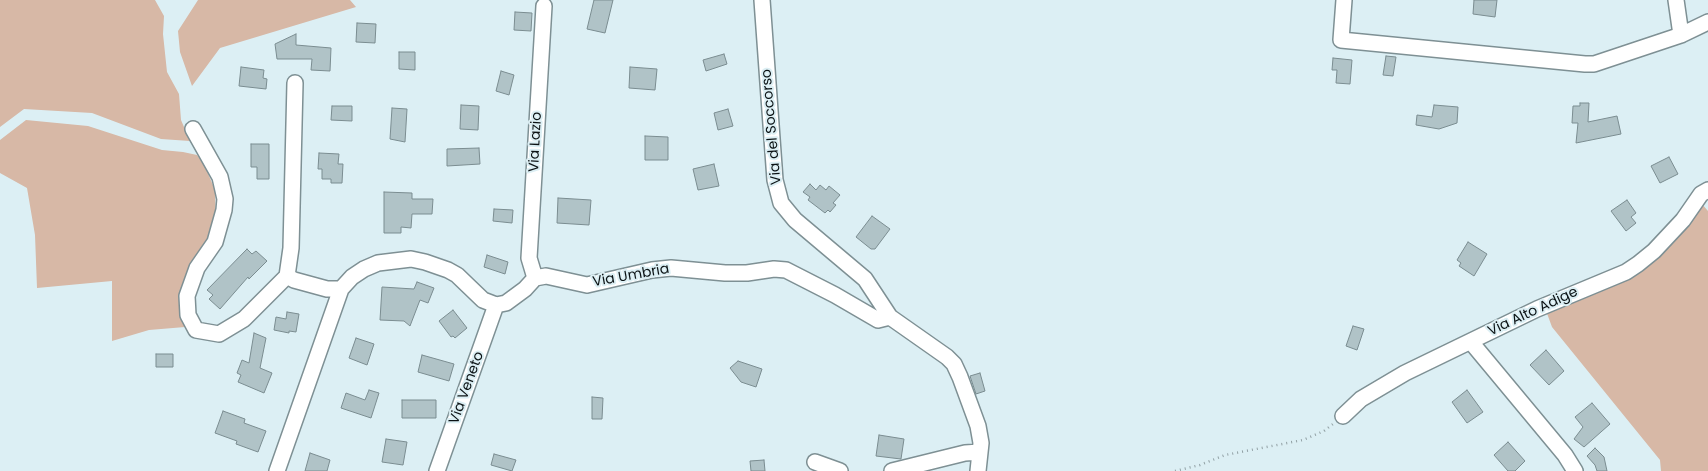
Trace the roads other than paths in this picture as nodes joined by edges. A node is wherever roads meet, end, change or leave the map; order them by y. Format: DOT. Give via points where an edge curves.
graph roads {
  1 [pos="762,0"];
  2 [pos="1344,0"];
  3 [pos="1676,0"];
  4 [pos="544,6"];
  5 [pos="1708,22"];
  6 [pos="1681,35"];
  7 [pos="295,83"];
  8 [pos="193,129"];
  9 [pos="1708,190"];
  10 [pos="287,276"];
  11 [pos="535,278"];
  12 [pos="342,289"];
  13 [pos="496,305"];
  14 [pos="890,317"];
  15 [pos="1471,342"];
  16 [pos="1342,416"];
  17 [pos="980,452"];
  18 [pos="815,462"];
  19 [pos="277,471"];
  20 [pos="437,471"];
  21 [pos="840,471"];
  22 [pos="892,471"];
  23 [pos="978,471"];
  24 [pos="1575,471"];
  1 -- 14 [label="street, Via del Soccorso" via="775,180 781,203 795,220 865,279"];
  2 -- 6 [label="street" via="1341,40 1594,64"];
  3 -- 6 [label="street"];
  4 -- 11 [label="street, Via Lazio" via="529,258"];
  5 -- 6 [label="street"];
  7 -- 10 [label="street" via="291,248"];
  8 -- 10 [label="street" via="220,176 225,199 215,242 197,268 187,296 188,315 196,330 219,334 244,319"];
  9 -- 15 [label="street, Via Alto Adige" via="1701,194 1683,220 1654,251 1626,272 1537,309"];
  10 -- 12 [label="street" via="327,289"];
  11 -- 13 [label="street" via="506,303"];
  11 -- 14 [label="street, Via Umbria" via="546,276 588,285 671,268 725,273 786,270 878,320"];
  12 -- 13 [label="street" via="364,269 378,263 411,259 448,270 483,300"];
  12 -- 19 [label="street"];
  13 -- 20 [label="street, Via Veneto"];
  14 -- 17 [label="street, Via del Soccorso" via="954,364 978,426"];
  15 -- 16 [label="street, Via Alto Adige" via="1375,390"];
  15 -- 24 [label="street"];
  17 -- 22 [label="street"];
  17 -- 23 [label="street, Via del Soccorso"];
  18 -- 21 [label="street"];
}
